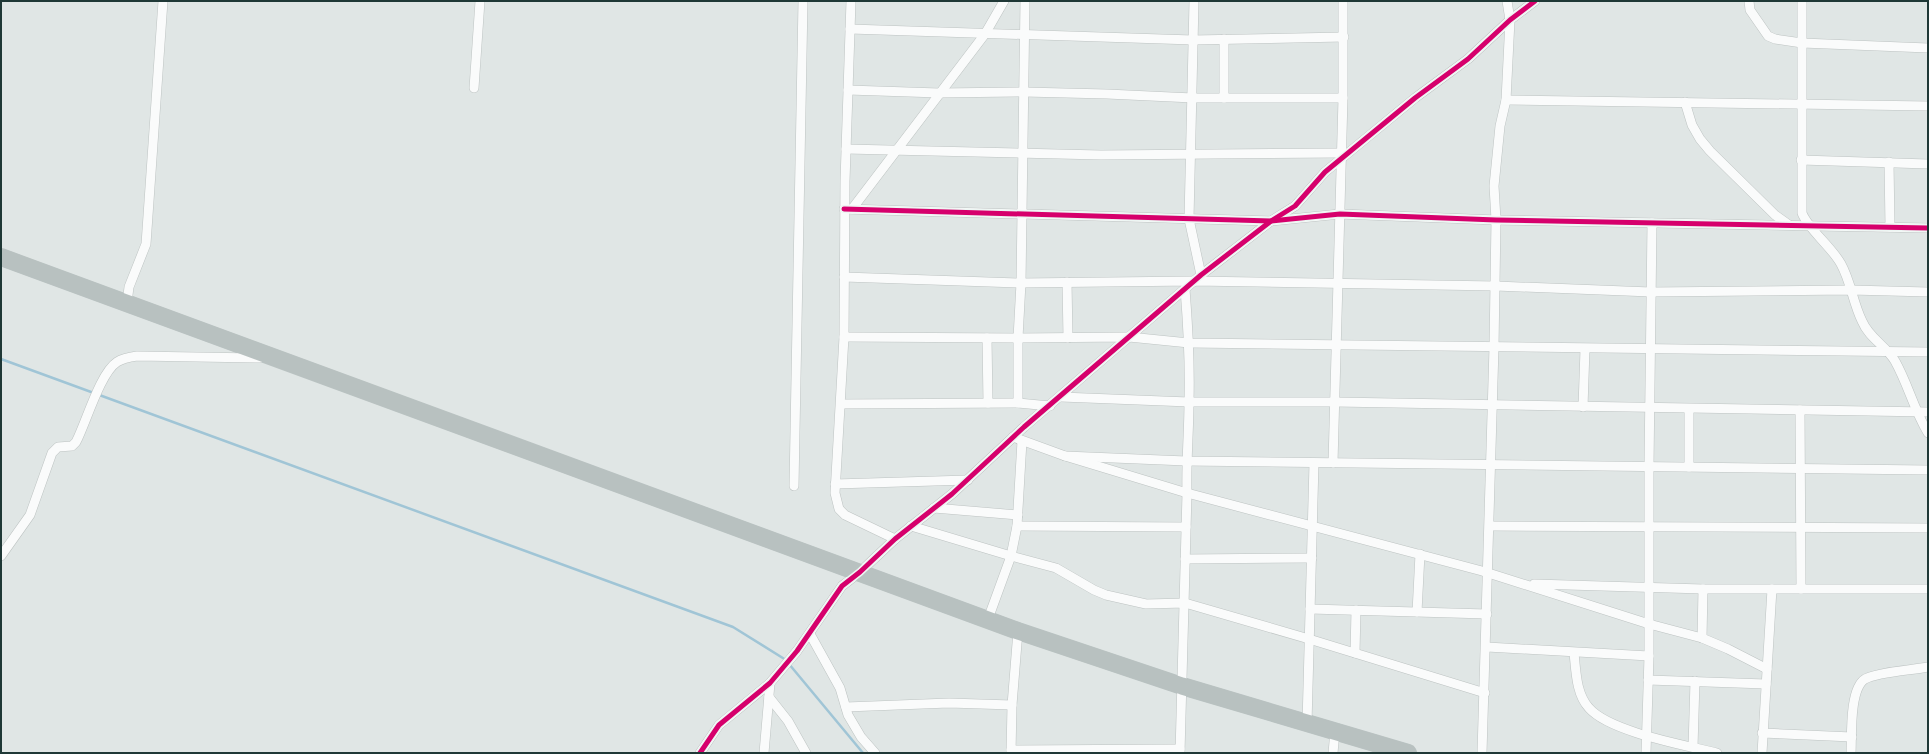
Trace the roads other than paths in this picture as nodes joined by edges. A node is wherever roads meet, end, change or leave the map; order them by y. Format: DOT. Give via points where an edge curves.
graph roads {
  1 [pos="164,1"];
  2 [pos="480,1"];
  3 [pos="803,1"];
  4 [pos="851,1"];
  5 [pos="1004,1"];
  6 [pos="1025,1"];
  7 [pos="1194,1"];
  8 [pos="1343,1"];
  9 [pos="1507,1"];
  10 [pos="1535,1"];
  11 [pos="1749,1"];
  12 [pos="1802,1"];
  13 [pos="1510,20"];
  14 [pos="850,30"];
  15 [pos="985,34"];
  16 [pos="1023,35"];
  17 [pos="1344,37"];
  18 [pos="1224,39"];
  19 [pos="1193,40"];
  20 [pos="1802,43"];
  21 [pos="1928,48"];
  22 [pos="474,88"];
  23 [pos="848,90"];
  24 [pos="1024,92"];
  25 [pos="939,93"];
  26 [pos="1192,98"];
  27 [pos="1224,98"];
  28 [pos="1343,98"];
  29 [pos="1506,100"];
  30 [pos="1685,102"];
  31 [pos="1801,104"];
  32 [pos="1928,106"];
  33 [pos="846,149"];
  34 [pos="897,150"];
  35 [pos="1023,154"];
  36 [pos="1190,156"];
  37 [pos="1341,156"];
  38 [pos="1801,160"];
  39 [pos="1889,162"];
  40 [pos="1928,164"];
  41 [pos="848,209"];
  42 [pos="1022,214"];
  43 [pos="1340,214"];
  44 [pos="1189,219"];
  45 [pos="1496,220"];
  46 [pos="1271,221"];
  47 [pos="1652,223"];
  48 [pos="1792,226"];
  49 [pos="1812,226"];
  50 [pos="1890,227"];
  51 [pos="1928,228"];
  52 [pos="1,256"];
  53 [pos="844,277"];
  54 [pos="1198,278"];
  55 [pos="1067,282"];
  56 [pos="1021,283"];
  57 [pos="1338,284"];
  58 [pos="1496,286"];
  59 [pos="1185,289"];
  60 [pos="1851,290"];
  61 [pos="1651,292"];
  62 [pos="1928,292"];
  63 [pos="127,303"];
  64 [pos="844,337"];
  65 [pos="1129,337"];
  66 [pos="987,338"];
  67 [pos="1018,338"];
  68 [pos="1068,338"];
  69 [pos="1189,343"];
  70 [pos="1336,344"];
  71 [pos="1494,347"];
  72 [pos="1585,349"];
  73 [pos="1651,350"];
  74 [pos="1889,352"];
  75 [pos="1928,352"];
  76 [pos="278,358"];
  77 [pos="1061,397"];
  78 [pos="1189,402"];
  79 [pos="1335,402"];
  80 [pos="988,403"];
  81 [pos="1018,403"];
  82 [pos="841,404"];
  83 [pos="1492,405"];
  84 [pos="1050,406"];
  85 [pos="1583,406"];
  86 [pos="1651,408"];
  87 [pos="1689,409"];
  88 [pos="1800,410"];
  89 [pos="1916,412"];
  90 [pos="1928,412"];
  91 [pos="1928,433"];
  92 [pos="1013,438"];
  93 [pos="1022,441"];
  94 [pos="1065,456"];
  95 [pos="1186,461"];
  96 [pos="1314,463"];
  97 [pos="1333,463"];
  98 [pos="1492,465"];
  99 [pos="1649,466"];
  100 [pos="1689,467"];
  101 [pos="1800,468"];
  102 [pos="1928,470"];
  103 [pos="968,480"];
  104 [pos="835,484"];
  105 [pos="794,486"];
  106 [pos="1187,493"];
  107 [pos="934,508"];
  108 [pos="1018,515"];
  109 [pos="1312,525"];
  110 [pos="910,526"];
  111 [pos="1017,526"];
  112 [pos="1490,526"];
  113 [pos="1186,528"];
  114 [pos="1648,528"];
  115 [pos="1800,528"];
  116 [pos="1928,528"];
  117 [pos="895,539"];
  118 [pos="1420,554"];
  119 [pos="1,556"];
  120 [pos="1011,556"];
  121 [pos="1312,558"];
  122 [pos="1185,559"];
  123 [pos="860,572"];
  124 [pos="1489,573"];
  125 [pos="1522,584"];
  126 [pos="1649,587"];
  127 [pos="1704,589"];
  128 [pos="1772,589"];
  129 [pos="1801,589"];
  130 [pos="1928,589"];
  131 [pos="1185,603"];
  132 [pos="1310,609"];
  133 [pos="1356,610"];
  134 [pos="1417,612"];
  135 [pos="1487,614"];
  136 [pos="988,619"];
  137 [pos="1649,624"];
  138 [pos="1018,630"];
  139 [pos="810,634"];
  140 [pos="1702,638"];
  141 [pos="1309,639"];
  142 [pos="1487,647"];
  143 [pos="1355,653"];
  144 [pos="1574,653"];
  145 [pos="1649,656"];
  146 [pos="1928,667"];
  147 [pos="1767,669"];
  148 [pos="1648,680"];
  149 [pos="1695,681"];
  150 [pos="770,683"];
  151 [pos="1766,684"];
  152 [pos="1182,686"];
  153 [pos="1485,694"];
  154 [pos="768,697"];
  155 [pos="1012,705"];
  156 [pos="846,707"];
  157 [pos="1307,724"];
  158 [pos="1334,731"];
  159 [pos="1762,733"];
  160 [pos="1647,735"];
  161 [pos="1852,737"];
  162 [pos="1693,747"];
  163 [pos="1011,751"];
  164 [pos="1180,751"];
  165 [pos="700,753"];
  166 [pos="764,753"];
  167 [pos="806,753"];
  168 [pos="875,753"];
  169 [pos="1333,753"];
  170 [pos="1408,753"];
  171 [pos="1482,753"];
  172 [pos="1646,753"];
  173 [pos="1717,753"];
  174 [pos="1762,753"];
  175 [pos="1851,753"];
  1 -- 63 [label="street" via="146,244 129,287"];
  2 -- 22 [label="street"];
  3 -- 105 [label="street"];
  4 -- 14 [label="street"];
  5 -- 15 [label="street"];
  6 -- 16 [label="street"];
  7 -- 19 [label="street"];
  8 -- 17 [label="street"];
  9 -- 13 [label="street"];
  10 -- 13 [label="street"];
  11 -- 20 [label="street" via="1750,10 1768,36"];
  12 -- 20 [label="street"];
  13 -- 29 [label="street"];
  13 -- 37 [label="street" via="1468,59"];
  14 -- 15 [label="street"];
  14 -- 23 [label="street"];
  15 -- 16 [label="street"];
  15 -- 25 [label="street"];
  16 -- 19 [label="street"];
  16 -- 24 [label="street"];
  17 -- 18 [label="street"];
  17 -- 28 [label="street"];
  18 -- 19 [label="street"];
  18 -- 27 [label="street"];
  19 -- 26 [label="street"];
  20 -- 21 [label="street"];
  20 -- 31 [label="street"];
  23 -- 25 [label="street"];
  23 -- 33 [label="street"];
  24 -- 25 [label="street"];
  24 -- 26 [label="street"];
  24 -- 35 [label="street"];
  25 -- 34 [label="street"];
  26 -- 27 [label="street"];
  26 -- 36 [label="street"];
  27 -- 28 [label="street"];
  28 -- 37 [label="street"];
  29 -- 30 [label="street"];
  29 -- 45 [label="street" via="1495,169"];
  30 -- 31 [label="street"];
  30 -- 48 [label="street" via="1692,125 1705,145 1724,167 1775,215"];
  31 -- 32 [label="street"];
  31 -- 38 [label="street"];
  33 -- 34 [label="street"];
  33 -- 41 [label="street"];
  34 -- 35 [label="street"];
  34 -- 41 [label="street"];
  35 -- 36 [label="street"];
  35 -- 42 [label="street"];
  36 -- 37 [label="street"];
  36 -- 44 [label="street"];
  37 -- 43 [label="street"];
  37 -- 46 [label="street" via="1295,206"];
  38 -- 39 [label="street"];
  38 -- 49 [label="street" via="1802,213 1806,222"];
  39 -- 40 [label="street"];
  39 -- 50 [label="street"];
  41 -- 42 [label="street"];
  41 -- 53 [label="street"];
  42 -- 44 [label="street"];
  42 -- 56 [label="street"];
  43 -- 45 [label="street"];
  43 -- 46 [label="street"];
  43 -- 57 [label="street"];
  44 -- 46 [label="street"];
  44 -- 54 [label="street"];
  45 -- 47 [label="street"];
  45 -- 58 [label="street"];
  46 -- 54 [label="street"];
  47 -- 48 [label="street"];
  47 -- 61 [label="street"];
  48 -- 49 [label="street"];
  49 -- 50 [label="street"];
  49 -- 60 [label="street" via="1835,253"];
  50 -- 51 [label="street"];
  52 -- 63 [label="highway"];
  53 -- 56 [label="street"];
  53 -- 64 [label="street"];
  54 -- 55 [label="street"];
  54 -- 57 [label="street"];
  54 -- 59 [label="street"];
  55 -- 56 [label="street"];
  55 -- 68 [label="street"];
  56 -- 67 [label="street"];
  57 -- 58 [label="street"];
  57 -- 70 [label="street"];
  58 -- 61 [label="street"];
  58 -- 71 [label="street"];
  59 -- 65 [label="street"];
  59 -- 69 [label="street"];
  60 -- 61 [label="street"];
  60 -- 62 [label="street"];
  60 -- 74 [label="street" via="1866,329"];
  61 -- 73 [label="street"];
  63 -- 76 [label="highway"];
  64 -- 66 [label="street"];
  64 -- 82 [label="street"];
  65 -- 68 [label="street"];
  65 -- 69 [label="street"];
  65 -- 77 [label="street"];
  66 -- 67 [label="street"];
  66 -- 80 [label="street"];
  67 -- 68 [label="street"];
  67 -- 81 [label="street"];
  69 -- 70 [label="street"];
  69 -- 78 [label="street"];
  70 -- 71 [label="street"];
  70 -- 79 [label="street"];
  71 -- 72 [label="street"];
  71 -- 83 [label="street"];
  72 -- 73 [label="street"];
  72 -- 85 [label="street"];
  73 -- 74 [label="street"];
  73 -- 86 [label="street"];
  74 -- 75 [label="street"];
  74 -- 89 [label="street"];
  76 -- 119 [label="street" via="133,356 116,362 102,382 75,444 58,447 52,453 30,515"];
  76 -- 123 [label="highway"];
  77 -- 78 [label="street"];
  77 -- 84 [label="street"];
  78 -- 79 [label="street"];
  78 -- 95 [label="street"];
  79 -- 83 [label="street"];
  79 -- 97 [label="street"];
  80 -- 81 [label="street"];
  80 -- 82 [label="street"];
  81 -- 84 [label="street"];
  82 -- 104 [label="street"];
  83 -- 85 [label="street"];
  83 -- 98 [label="street"];
  84 -- 92 [label="street"];
  85 -- 86 [label="street"];
  86 -- 87 [label="street"];
  86 -- 99 [label="street"];
  87 -- 88 [label="street"];
  87 -- 100 [label="street"];
  88 -- 89 [label="street"];
  88 -- 101 [label="street"];
  89 -- 90 [label="street"];
  89 -- 91 [label="street"];
  92 -- 93 [label="street"];
  92 -- 103 [label="street"];
  93 -- 94 [label="street"];
  93 -- 108 [label="street"];
  94 -- 95 [label="street"];
  94 -- 106 [label="street"];
  95 -- 96 [label="street"];
  95 -- 106 [label="street"];
  96 -- 97 [label="street"];
  96 -- 109 [label="street"];
  97 -- 98 [label="street"];
  98 -- 99 [label="street"];
  98 -- 112 [label="street"];
  99 -- 100 [label="street"];
  99 -- 114 [label="street"];
  100 -- 101 [label="street"];
  101 -- 102 [label="street"];
  101 -- 115 [label="street"];
  103 -- 104 [label="street"];
  103 -- 107 [label="street"];
  104 -- 117 [label="street" via="839,509"];
  106 -- 109 [label="street"];
  106 -- 113 [label="street"];
  107 -- 108 [label="street"];
  107 -- 110 [label="street"];
  108 -- 111 [label="street"];
  109 -- 118 [label="street"];
  109 -- 121 [label="street"];
  110 -- 117 [label="street"];
  110 -- 120 [label="street"];
  111 -- 113 [label="street"];
  111 -- 120 [label="street"];
  112 -- 114 [label="street"];
  112 -- 124 [label="street"];
  113 -- 122 [label="street"];
  114 -- 115 [label="street"];
  114 -- 126 [label="street"];
  115 -- 116 [label="street"];
  115 -- 129 [label="street"];
  117 -- 123 [label="street"];
  118 -- 124 [label="street"];
  118 -- 134 [label="street"];
  120 -- 131 [label="street" via="1056,568 1106,595 1146,604"];
  120 -- 136 [label="street"];
  121 -- 122 [label="street"];
  121 -- 132 [label="street"];
  122 -- 131 [label="street"];
  123 -- 136 [label="highway"];
  123 -- 139 [label="street" via="839,590"];
  124 -- 125 [label="street"];
  124 -- 135 [label="street"];
  125 -- 126 [label="street"];
  125 -- 137 [label="street"];
  126 -- 127 [label="street"];
  126 -- 137 [label="street"];
  127 -- 128 [label="street"];
  127 -- 140 [label="street"];
  128 -- 129 [label="street"];
  128 -- 147 [label="street"];
  129 -- 130 [label="street"];
  131 -- 141 [label="street"];
  131 -- 152 [label="street"];
  132 -- 133 [label="street"];
  132 -- 141 [label="street"];
  133 -- 134 [label="street"];
  133 -- 143 [label="street"];
  134 -- 135 [label="street"];
  135 -- 142 [label="street"];
  136 -- 138 [label="highway"];
  137 -- 140 [label="street"];
  137 -- 145 [label="street"];
  138 -- 152 [label="highway"];
  138 -- 155 [label="street"];
  139 -- 150 [label="street"];
  139 -- 156 [label="street" via="840,688"];
  140 -- 147 [label="street"];
  141 -- 143 [label="street"];
  141 -- 157 [label="street"];
  142 -- 144 [label="street"];
  142 -- 153 [label="street"];
  143 -- 153 [label="street"];
  144 -- 145 [label="street"];
  144 -- 160 [label="street" via="1580,692 1588,708 1601,719"];
  145 -- 148 [label="street"];
  146 -- 161 [label="street" via="1873,676 1864,680 1856,693"];
  147 -- 151 [label="street"];
  148 -- 149 [label="street"];
  148 -- 160 [label="street"];
  149 -- 151 [label="street"];
  149 -- 162 [label="street"];
  150 -- 154 [label="street"];
  150 -- 165 [label="street" via="719,725"];
  151 -- 159 [label="street"];
  152 -- 157 [label="highway"];
  152 -- 164 [label="street"];
  153 -- 171 [label="street"];
  154 -- 166 [label="street"];
  154 -- 167 [label="street" via="788,721"];
  155 -- 156 [label="street" via="949,703"];
  155 -- 163 [label="street"];
  156 -- 168 [label="street" via="861,737"];
  157 -- 158 [label="highway"];
  158 -- 169 [label="street"];
  158 -- 170 [label="highway"];
  159 -- 161 [label="street"];
  159 -- 174 [label="street"];
  160 -- 162 [label="street"];
  160 -- 172 [label="street"];
  161 -- 175 [label="street"];
  162 -- 173 [label="street"];
  163 -- 164 [label="street"];
}
